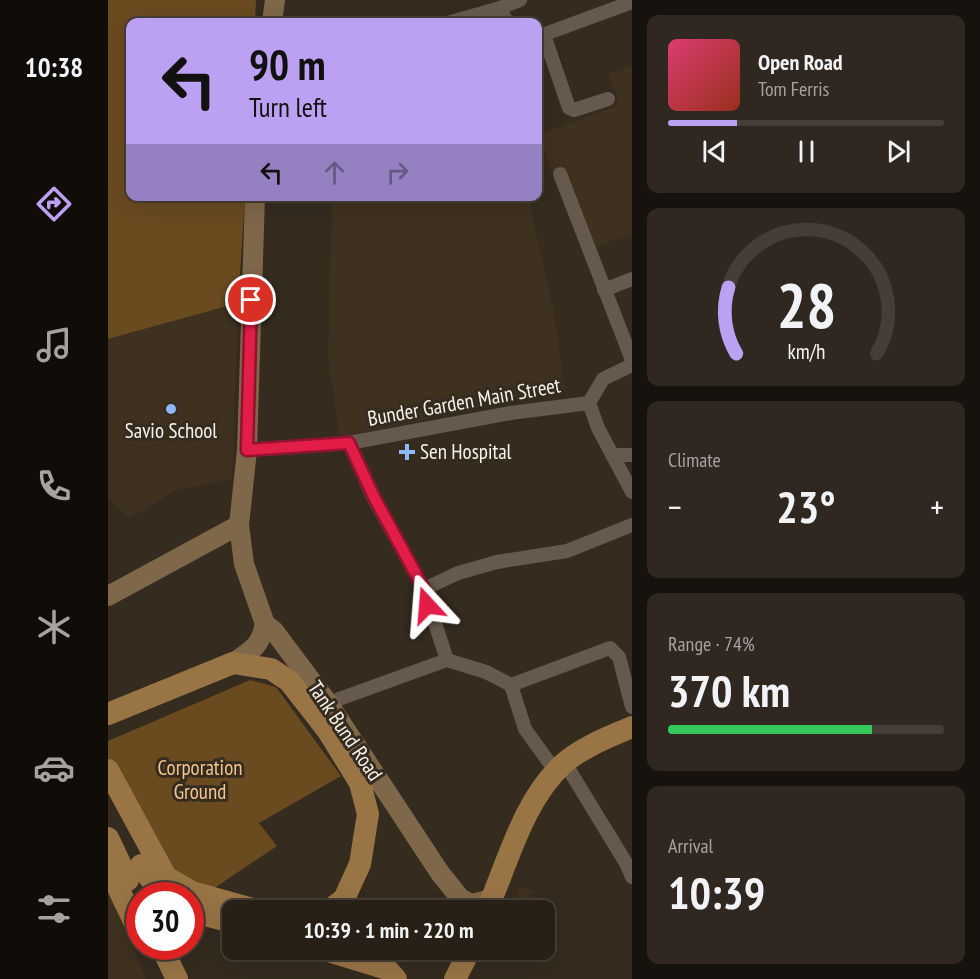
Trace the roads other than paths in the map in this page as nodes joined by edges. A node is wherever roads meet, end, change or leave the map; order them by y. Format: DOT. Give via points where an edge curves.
graph roads {
  1 [pos="275,0"];
  2 [pos="520,0"];
  3 [pos="632,2"];
  4 [pos="501,8"];
  5 [pos="273,18"];
  6 [pos="468,18"];
  7 [pos="505,18"];
  8 [pos="542,36"];
  9 [pos="542,39"];
  10 [pos="608,99"];
  11 [pos="560,174"];
  12 [pos="255,201"];
  13 [pos="632,279"];
  14 [pos="604,290"];
  15 [pos="632,360"];
  16 [pos="632,365"];
  17 [pos="589,402"];
  18 [pos="349,443"];
  19 [pos="247,450"];
  20 [pos="614,455"];
  21 [pos="632,455"];
  22 [pos="632,492"];
  23 [pos="239,525"];
  24 [pos="632,525"];
  25 [pos="424,589"];
  26 [pos="108,596"];
  27 [pos="265,624"];
  28 [pos="447,660"];
  29 [pos="233,663"];
  30 [pos="511,685"];
  31 [pos="328,703"];
  32 [pos="632,707"];
  33 [pos="108,714"];
  34 [pos="632,727"];
  35 [pos="560,767"];
  36 [pos="108,771"];
  37 [pos="108,802"];
  38 [pos="108,838"];
  39 [pos="108,867"];
  40 [pos="632,877"];
  41 [pos="130,882"];
  42 [pos="152,882"];
  43 [pos="222,900"];
  44 [pos="342,900"];
  45 [pos="464,900"];
  46 [pos="491,900"];
  47 [pos="126,905"];
  48 [pos="204,915"];
  49 [pos="222,919"];
  50 [pos="152,960"];
  51 [pos="168,960"];
  52 [pos="358,960"];
  53 [pos="464,960"];
  54 [pos="161,979"];
  55 [pos="177,979"];
  56 [pos="396,979"];
  57 [pos="455,979"];
  1 -- 5 [label="main road"];
  2 -- 4 [label="street"];
  3 -- 8 [label="street"];
  4 -- 6 [label="street"];
  4 -- 7 [label="street"];
  9 -- 10 [label="street" via="569,108 574,110"];
  11 -- 14 [label="street"];
  12 -- 19 [label="main road, Tank Bund Road"];
  13 -- 14 [label="street"];
  14 -- 15 [label="street"];
  16 -- 17 [label="street" via="603,379"];
  17 -- 18 [label="street, Bunder Garden Main Street"];
  17 -- 20 [label="street, Bunder Garden Main Street"];
  18 -- 19 [label="street, Bunder Garden Main Street"];
  18 -- 25 [label="street"];
  19 -- 23 [label="main road, Tank Bund Road"];
  20 -- 21 [label="street"];
  20 -- 22 [label="street, Bunder Garden Main Street"];
  23 -- 26 [label="main road"];
  23 -- 27 [label="main road, Tank Bund Road" via="244,564"];
  24 -- 25 [label="street" via="576,548 487,565"];
  25 -- 28 [label="street"];
  27 -- 29 [label="main road" via="262,640"];
  27 -- 31 [label="main road, Tank Bund Road" via="274,630"];
  28 -- 30 [label="street" via="486,672"];
  28 -- 31 [label="street"];
  29 -- 33 [label="main road"];
  29 -- 44 [label="main road" via="271,669 289,681 328,731 360,783 368,814 360,864"];
  30 -- 32 [label="street" via="610,648 619,657"];
  30 -- 35 [label="street" via="525,729"];
  31 -- 45 [label="main road, Tank Bund Road" via="440,873"];
  34 -- 35 [label="main road" via="597,742"];
  35 -- 40 [label="street"];
  35 -- 46 [label="main road" via="536,798"];
  36 -- 43 [label="main road" via="166,877 192,892"];
  37 -- 42 [label="main road"];
  38 -- 41 [label="main road"];
  39 -- 47 [label="main road"];
  48 -- 49 [label="main road"];
  50 -- 54 [label="main road"];
  51 -- 55 [label="main road"];
  52 -- 56 [label="main road" via="387,969"];
  53 -- 57 [label="main road"];
}
